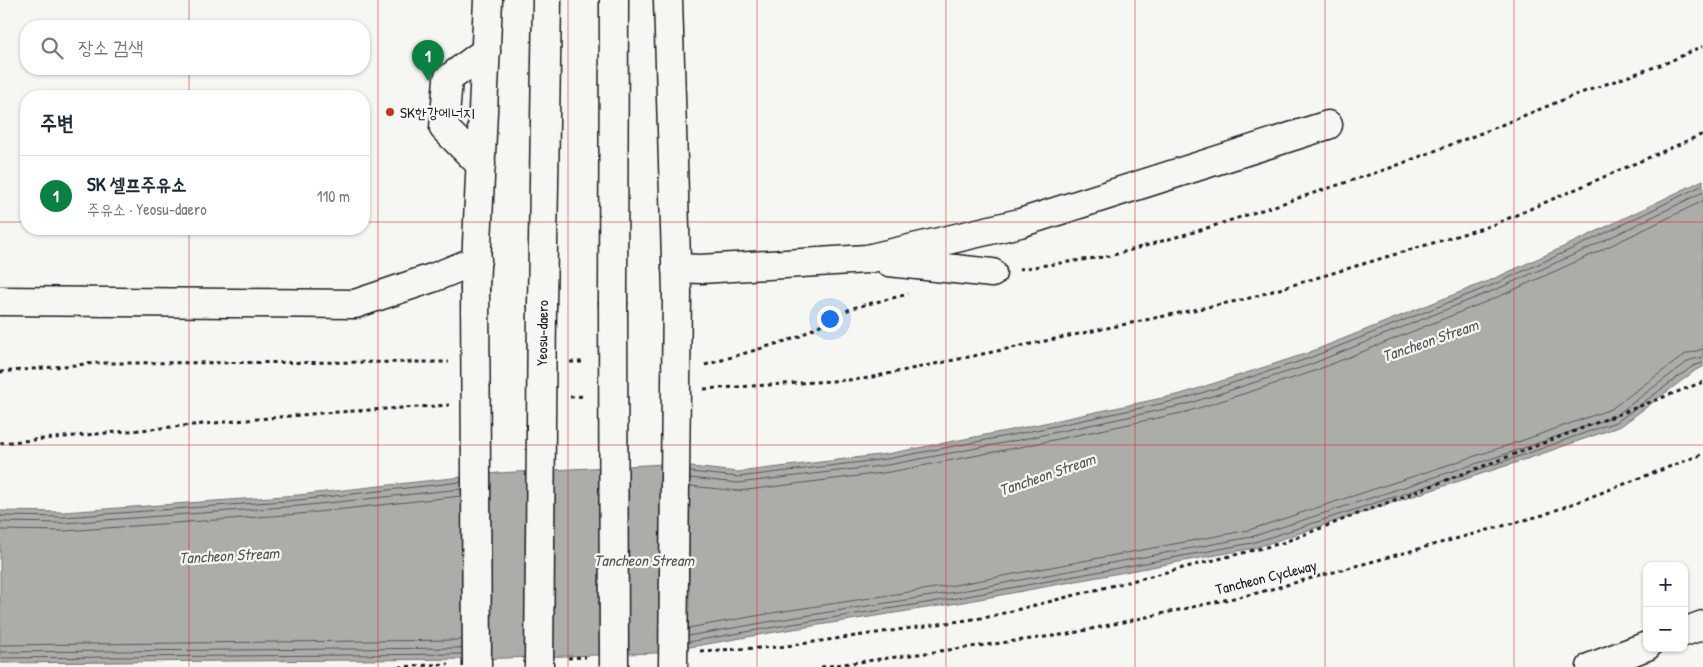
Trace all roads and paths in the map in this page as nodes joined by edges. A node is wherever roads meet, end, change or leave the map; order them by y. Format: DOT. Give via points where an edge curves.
graph roads {
  1 [pos="488,0"];
  2 [pos="547,0"];
  3 [pos="614,0"];
  4 [pos="668,0"];
  5 [pos="486,51"];
  6 [pos="1328,125"];
  7 [pos="1703,134"];
  8 [pos="481,165"];
  9 [pos="867,259"];
  10 [pos="477,260"];
  11 [pos="992,273"];
  12 [pos="677,280"];
  13 [pos="0,301"];
  14 [pos="1703,382"];
  15 [pos="696,389"];
  16 [pos="588,396"];
  17 [pos="568,397"];
  18 [pos="450,405"];
  19 [pos="0,444"];
  20 [pos="1703,454"];
  21 [pos="988,617"];
  22 [pos="1703,625"];
  23 [pos="1688,631"];
  24 [pos="1643,648"];
  25 [pos="477,667"];
  26 [pos="539,667"];
  27 [pos="614,667"];
  28 [pos="673,667"];
  29 [pos="821,667"];
  30 [pos="1591,667"];
  1 -- 5 [label="main road"];
  2 -- 26 [label="main road, Yeosu-daero, bridge"];
  3 -- 27 [label="main road, bridge"];
  4 -- 12 [label="main road"];
  5 -- 8 [label="main road"];
  5 -- 8 [label="main road" via="448,79 444,128"];
  6 -- 9 [label="main road" via="1020,223"];
  7 -- 15 [label="path" via="1493,225 1246,299 863,379"];
  8 -- 10 [label="main road"];
  9 -- 11 [label="main road"];
  9 -- 12 [label="main road" via="701,269"];
  10 -- 13 [label="main road" via="355,304"];
  10 -- 25 [label="main road, bridge"];
  12 -- 28 [label="main road, bridge"];
  14 -- 21 [label="path" via="1282,543"];
  16 -- 17 [label="path"];
  18 -- 19 [label="path" via="322,412"];
  20 -- 29 [label="path, Tancheon Cycleway" via="1543,514 1257,593 1068,634"];
  22 -- 23 [label="main road"];
  24 -- 30 [label="main road"];
}
